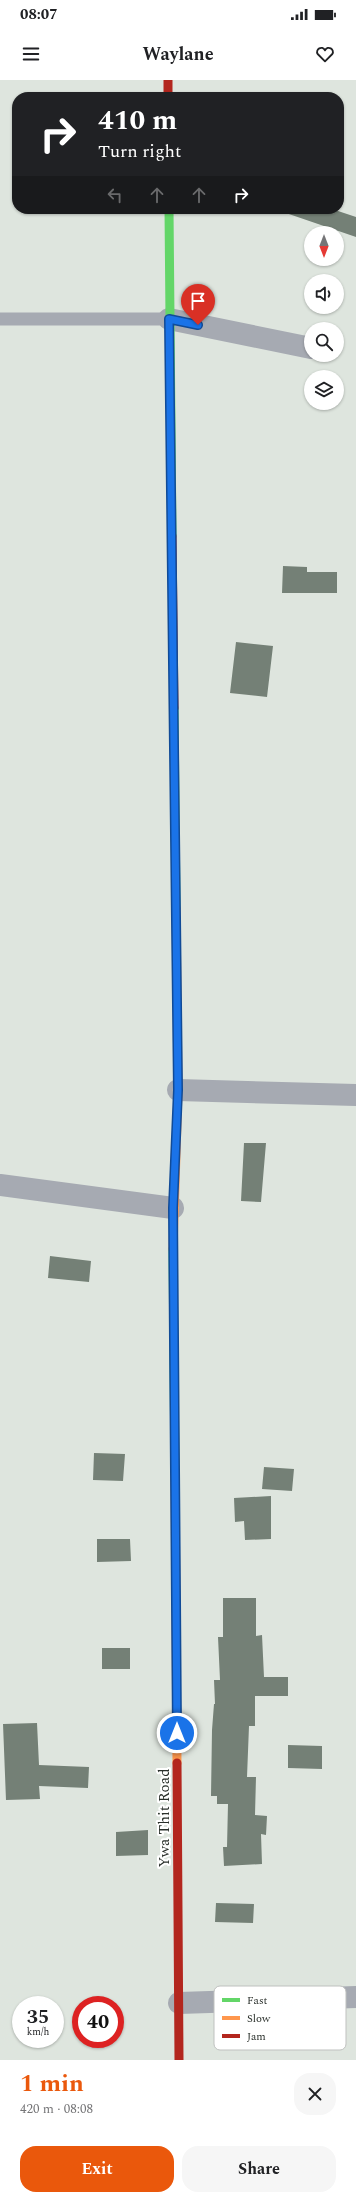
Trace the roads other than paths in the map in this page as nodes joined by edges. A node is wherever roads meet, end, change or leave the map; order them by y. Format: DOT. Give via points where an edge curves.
graph roads {
  1 [pos="168,80"];
  2 [pos="168,92"];
  3 [pos="169,214"];
  4 [pos="0,319"];
  5 [pos="169,319"];
  6 [pos="304,347"];
  7 [pos="178,1090"];
  8 [pos="356,1096"];
  9 [pos="0,1185"];
  10 [pos="173,1208"];
  11 [pos="346,1997"];
  12 [pos="356,1997"];
  13 [pos="214,2002"];
  14 [pos="179,2003"];
  15 [pos="179,2060"];
  1 -- 2 [label="street"];
  3 -- 5 [label="street, Ywa Thit Road"];
  4 -- 5 [label="lane"];
  5 -- 6 [label="street"];
  5 -- 7 [label="street, Ywa Thit Road"];
  7 -- 8 [label="street"];
  7 -- 10 [label="street, Ywa Thit Road"];
  9 -- 10 [label="street"];
  10 -- 14 [label="street, Ywa Thit Road"];
  11 -- 12 [label="street"];
  13 -- 14 [label="street"];
  14 -- 15 [label="street, Ywa Thit Road"];
}
